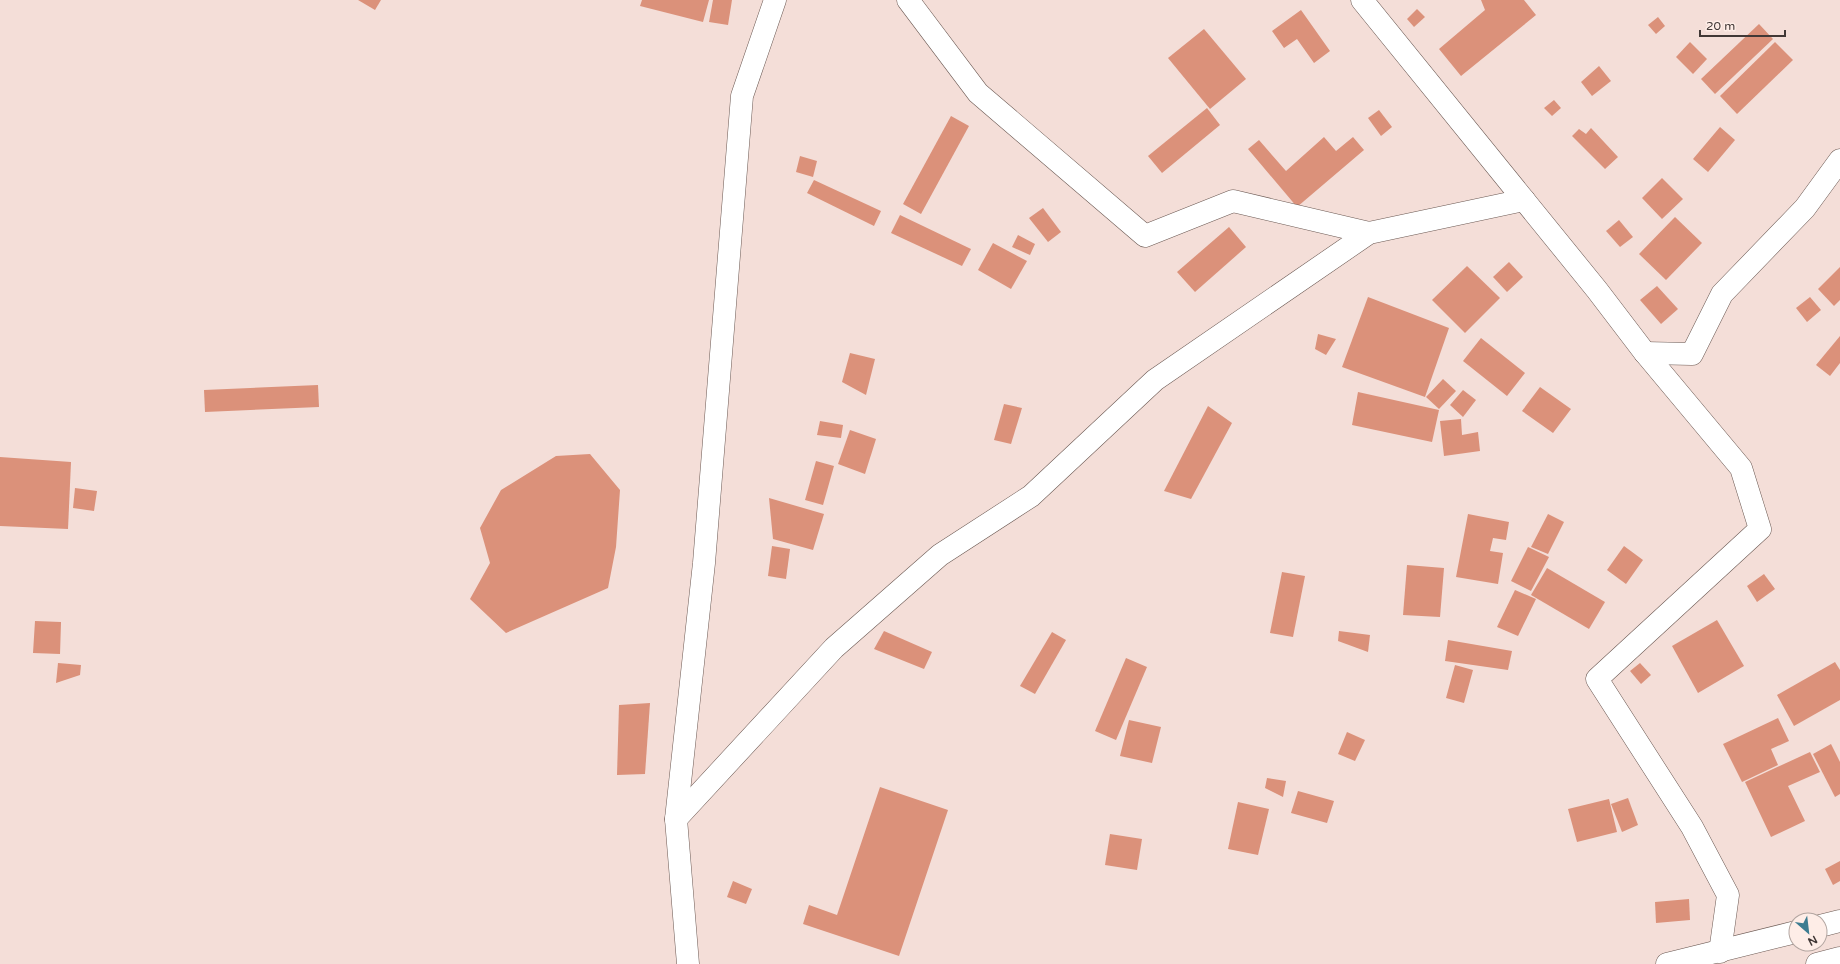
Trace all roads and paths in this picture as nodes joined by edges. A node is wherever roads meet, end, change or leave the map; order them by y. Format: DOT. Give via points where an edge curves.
graph roads {
  1 [pos="775,0"];
  2 [pos="908,0"];
  3 [pos="1362,0"];
  4 [pos="1840,160"];
  5 [pos="1524,200"];
  6 [pos="1369,233"];
  7 [pos="1646,353"];
  8 [pos="676,819"];
  9 [pos="1840,921"];
  10 [pos="1828,924"];
  11 [pos="1788,934"];
  12 [pos="1720,952"];
  13 [pos="1840,958"];
  14 [pos="688,964"];
  15 [pos="1667,964"];
  16 [pos="1817,964"];
  1 -- 8 [label="street" via="742,96 704,563"];
  2 -- 6 [label="street" via="978,93 1145,236 1233,201"];
  3 -- 5 [label="street"];
  4 -- 7 [label="street" via="1806,208 1722,294 1692,354"];
  5 -- 6 [label="street"];
  5 -- 7 [label="street"];
  6 -- 8 [label="street" via="1155,380 1031,496 940,555 834,648"];
  7 -- 12 [label="street" via="1741,468 1760,529 1597,679 1692,827 1728,895"];
  8 -- 14 [label="street"];
  9 -- 10 [label="street"];
  11 -- 12 [label="street"];
  12 -- 15 [label="street"];
  13 -- 16 [label="street"];
}
